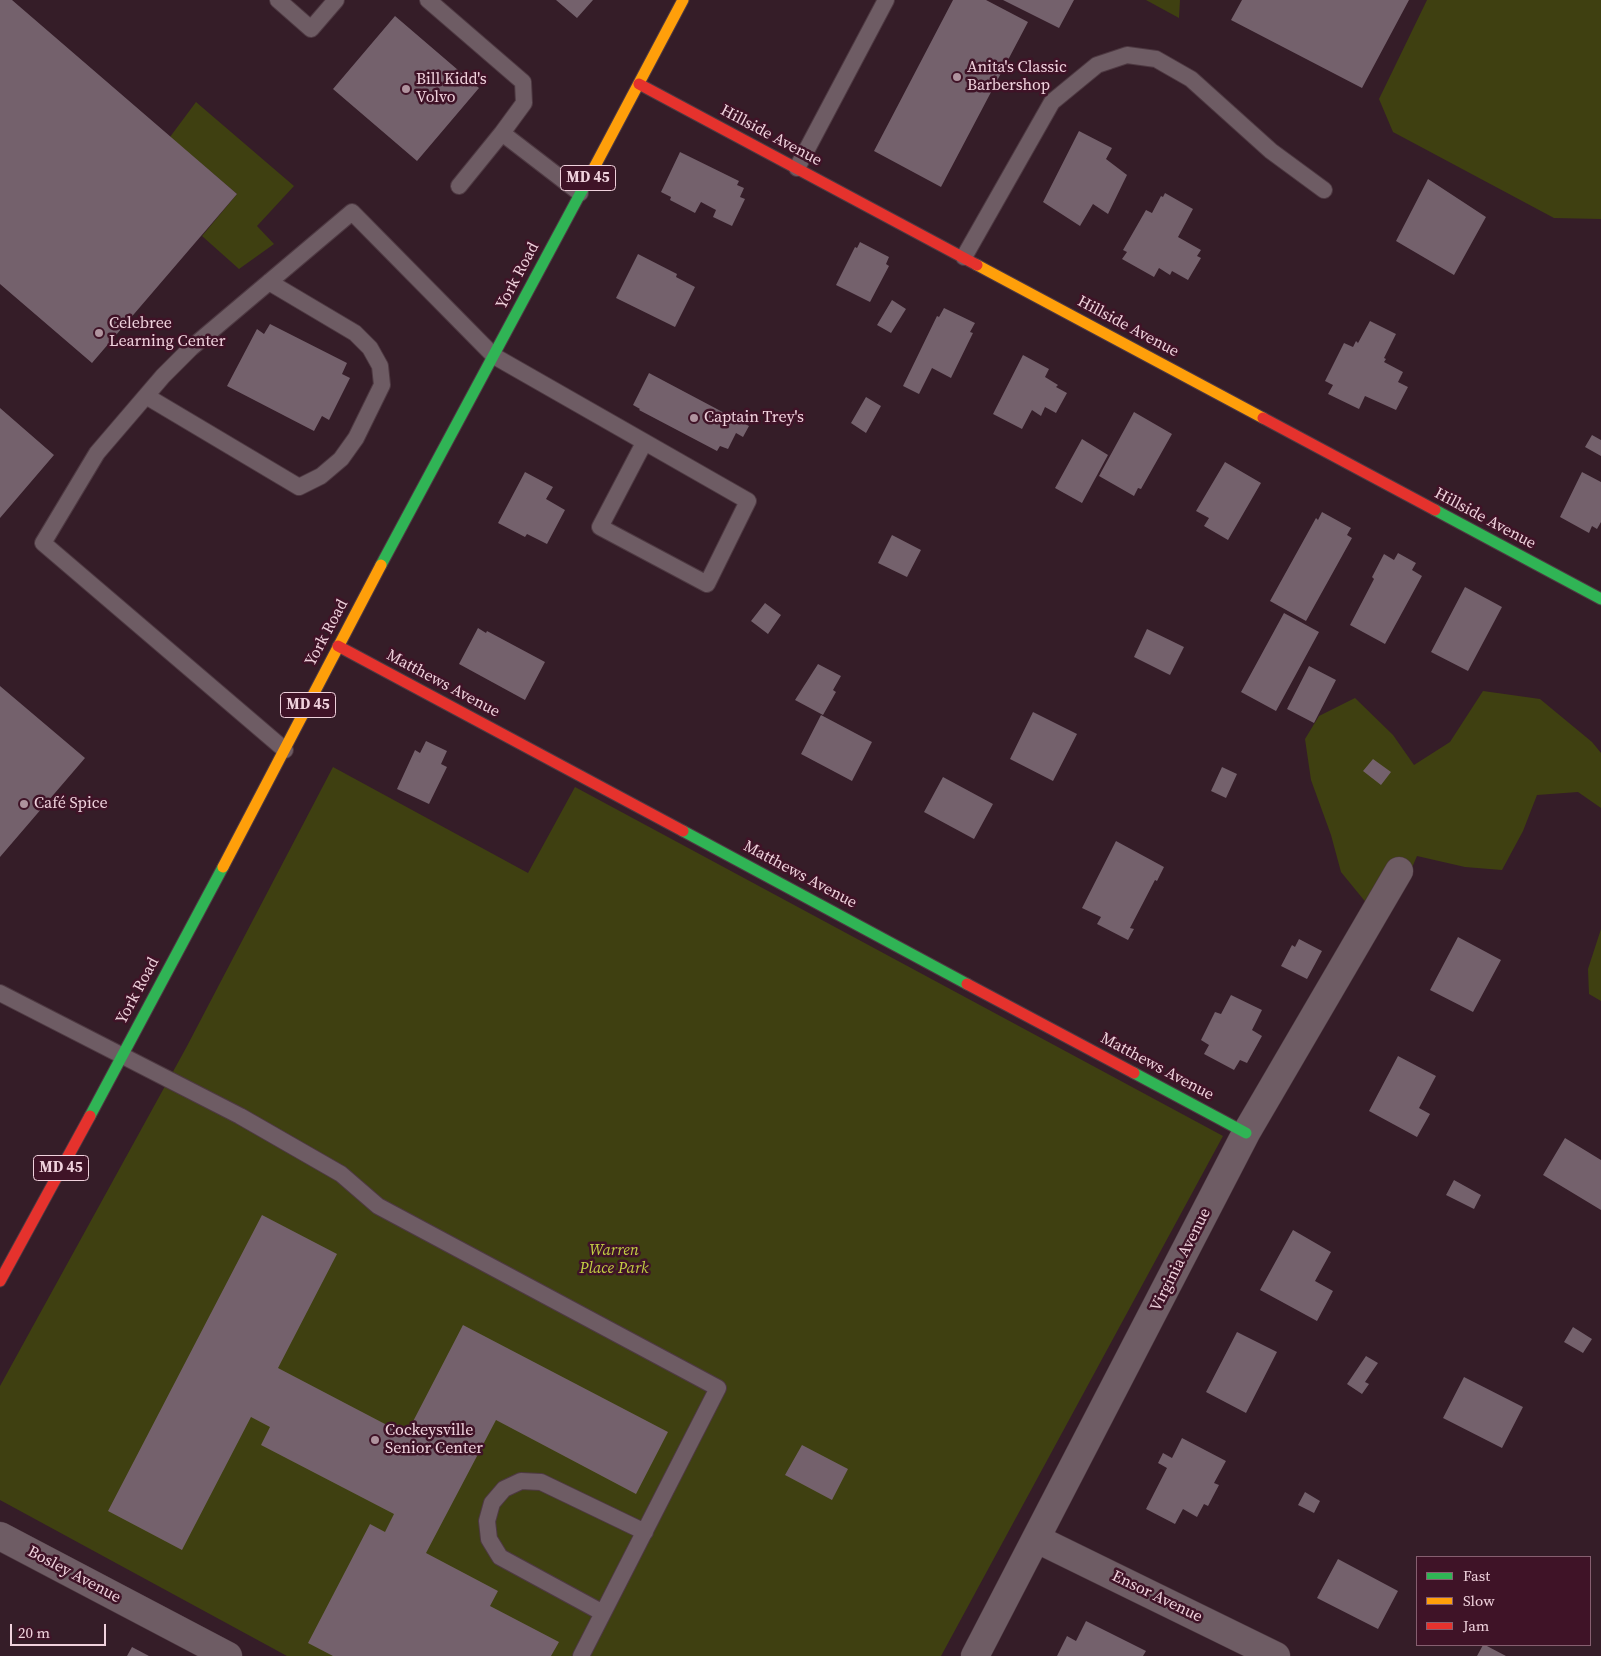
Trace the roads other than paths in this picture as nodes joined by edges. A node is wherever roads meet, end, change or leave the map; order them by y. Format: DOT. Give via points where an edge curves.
graph roads {
  1 [pos="278,0"];
  2 [pos="336,0"];
  3 [pos="428,0"];
  4 [pos="682,0"];
  5 [pos="886,0"];
  6 [pos="640,84"];
  7 [pos="502,133"];
  8 [pos="797,168"];
  9 [pos="458,186"];
  10 [pos="1324,190"];
  11 [pos="580,193"];
  12 [pos="964,257"];
  13 [pos="269,282"];
  14 [pos="494,356"];
  15 [pos="146,396"];
  16 [pos="644,442"];
  17 [pos="1601,599"];
  18 [pos="338,646"];
  19 [pos="285,750"];
  20 [pos="1399,872"];
  21 [pos="0,993"];
  22 [pos="123,1055"];
  23 [pos="1246,1133"];
  24 [pos="0,1281"];
  25 [pos="645,1532"];
  26 [pos="0,1536"];
  27 [pos="1037,1539"];
  28 [pos="603,1613"];
  29 [pos="228,1656"];
  30 [pos="581,1656"];
  31 [pos="975,1656"];
  32 [pos="1276,1656"];
  1 -- 2 [label="lane" via="311,29"];
  3 -- 7 [label="lane" via="523,82 524,103"];
  4 -- 6 [label="street, York Road / MD 45"];
  5 -- 8 [label="lane"];
  6 -- 8 [label="street, Hillside Avenue"];
  6 -- 11 [label="street, York Road / MD 45"];
  7 -- 9 [label="lane"];
  7 -- 11 [label="lane"];
  8 -- 12 [label="street, Hillside Avenue"];
  10 -- 12 [label="lane" via="1271,151 1191,79 1156,59 1127,55 1098,65 1052,102"];
  11 -- 14 [label="street, York Road / MD 45"];
  12 -- 17 [label="street, Hillside Avenue"];
  13 -- 14 [label="lane" via="352,212"];
  13 -- 15 [label="lane" via="191,348"];
  13 -- 15 [label="lane" via="355,333 370,348 380,366 382,385 356,438 341,459 321,476 299,487"];
  14 -- 16 [label="lane"];
  14 -- 18 [label="street, York Road / MD 45"];
  15 -- 19 [label="lane" via="97,453 44,543"];
  16 -- 16 [label="lane" via="748,502 707,584 600,527"];
  18 -- 19 [label="street, York Road / MD 45"];
  18 -- 23 [label="street, Matthews Avenue"];
  19 -- 22 [label="street, York Road / MD 45"];
  20 -- 23 [label="street, Virginia Avenue"];
  21 -- 22 [label="lane"];
  22 -- 24 [label="street, York Road / MD 45"];
  22 -- 25 [label="lane" via="240,1116 341,1174 378,1206 718,1388"];
  23 -- 27 [label="street, Virginia Avenue"];
  25 -- 28 [label="lane"];
  25 -- 28 [label="lane" via="541,1482 522,1481 504,1489 492,1503 487,1521 489,1539 500,1557"];
  26 -- 29 [label="street, Bosley Avenue"];
  27 -- 31 [label="street, Virginia Avenue"];
  27 -- 32 [label="street, Ensor Avenue"];
  28 -- 30 [label="lane"];
}
